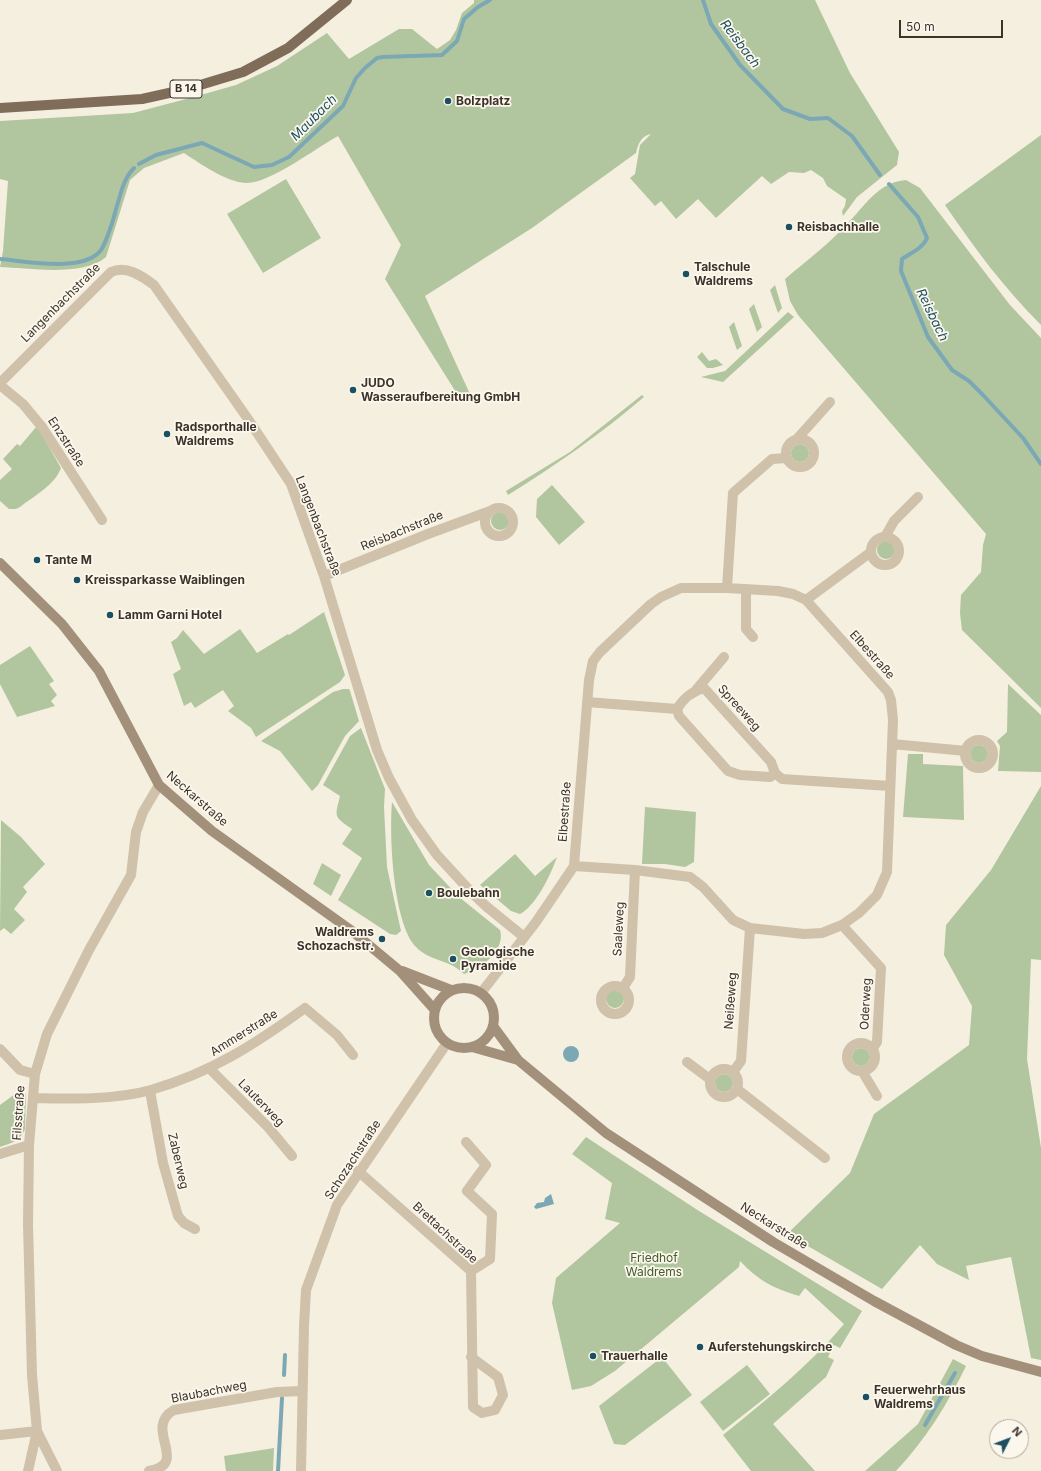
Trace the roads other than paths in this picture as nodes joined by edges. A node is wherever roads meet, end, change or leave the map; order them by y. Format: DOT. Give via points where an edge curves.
graph roads {
  1 [pos="347,0"];
  2 [pos="0,108"];
  3 [pos="0,384"];
  4 [pos="830,402"];
  5 [pos="796,440"];
  6 [pos="787,458"];
  7 [pos="918,497"];
  8 [pos="490,511"];
  9 [pos="102,520"];
  10 [pos="886,537"];
  11 [pos="872,552"];
  12 [pos="0,563"];
  13 [pos="324,576"];
  14 [pos="727,588"];
  15 [pos="746,589"];
  16 [pos="806,600"];
  17 [pos="753,637"];
  18 [pos="724,657"];
  19 [pos="696,690"];
  20 [pos="587,702"];
  21 [pos="677,709"];
  22 [pos="892,744"];
  23 [pos="966,751"];
  24 [pos="775,773"];
  25 [pos="159,785"];
  26 [pos="890,786"];
  27 [pos="574,866"];
  28 [pos="635,870"];
  29 [pos="842,925"];
  30 [pos="750,928"];
  31 [pos="524,937"];
  32 [pos="400,971"];
  33 [pos="623,988"];
  34 [pos="451,990"];
  35 [pos="482,993"];
  36 [pos="434,1009"];
  37 [pos="493,1026"];
  38 [pos="447,1043"];
  39 [pos="472,1047"];
  40 [pos="0,1049"];
  41 [pos="872,1049"];
  42 [pos="353,1055"];
  43 [pos="518,1060"];
  44 [pos="687,1062"];
  45 [pos="210,1069"];
  46 [pos="862,1071"];
  47 [pos="732,1072"];
  48 [pos="34,1074"];
  49 [pos="711,1080"];
  50 [pos="737,1089"];
  51 [pos="150,1090"];
  52 [pos="877,1096"];
  53 [pos="33,1098"];
  54 [pos="466,1142"];
  55 [pos="29,1145"];
  56 [pos="0,1154"];
  57 [pos="292,1156"];
  58 [pos="825,1158"];
  59 [pos="358,1172"];
  60 [pos="195,1229"];
  61 [pos="471,1271"];
  62 [pos="471,1357"];
  63 [pos="1041,1372"];
  64 [pos="302,1391"];
  65 [pos="37,1431"];
  66 [pos="0,1436"];
  67 [pos="28,1471"];
  68 [pos="57,1471"];
  69 [pos="149,1471"];
  70 [pos="301,1471"];
  1 -- 2 [label="main road, B 14" via="288,48 243,72 142,99"];
  3 -- 9 [label="street, Enzstraße" via="23,404 42,427"];
  3 -- 13 [label="street, Langenbachstraße" via="107,275 117,269 134,272 154,285 291,484"];
  4 -- 5 [label="street"];
  5 -- 6 [label="street" via="789,445"];
  5 -- 6 [label="street" via="805,440 811,445 814,452 812,460 805,466 797,466"];
  6 -- 14 [label="street" via="772,459 733,493"];
  7 -- 10 [label="street" via="894,521"];
  8 -- 13 [label="street, Reisbachstraße"];
  10 -- 11 [label="street" via="881,537 874,543"];
  10 -- 11 [label="street" via="894,539 899,546 899,554 894,561 886,565 881,564"];
  11 -- 16 [label="street"];
  12 -- 25 [label="street, Neckarstraße" via="62,624 96,666"];
  13 -- 31 [label="street, Langenbachstraße" via="377,750 412,820 437,855 487,907"];
  14 -- 15 [label="street, Elbestraße"];
  14 -- 20 [label="street, Elbestraße" via="681,588 661,597 646,609 593,661"];
  15 -- 16 [label="street, Elbestraße" via="793,594"];
  15 -- 17 [label="street" via="746,629"];
  16 -- 22 [label="street, Elbestraße" via="888,692 891,700"];
  18 -- 19 [label="street"];
  19 -- 21 [label="street"];
  19 -- 24 [label="street, Spreeweg" via="704,688 771,762"];
  20 -- 21 [label="street"];
  20 -- 27 [label="street, Elbestraße"];
  21 -- 24 [label="street" via="679,716 728,771 740,775 770,777"];
  22 -- 23 [label="street"];
  22 -- 26 [label="street, Elbestraße"];
  24 -- 26 [label="street" via="782,779"];
  25 -- 32 [label="street, Neckarstraße" via="212,831 322,908"];
  25 -- 48 [label="street, Filsstraße" via="136,832 131,875 89,950 47,1034"];
  26 -- 29 [label="street, Elbestraße" via="887,872 877,895"];
  27 -- 28 [label="street, Elbestraße"];
  27 -- 31 [label="street, Elbestraße"];
  28 -- 30 [label="street, Elbestraße" via="690,878 733,920"];
  28 -- 33 [label="street, Saaleweg" via="630,977"];
  29 -- 30 [label="street, Elbestraße" via="822,933 804,934"];
  29 -- 41 [label="street, Oderweg" via="881,968 877,1042"];
  30 -- 47 [label="street, Neißeweg" via="741,1061"];
  31 -- 35 [label="street, Elbestraße"];
  32 -- 34 [label="street, Neckarstraße"];
  32 -- 36 [label="street, Neckarstraße"];
  33 -- 33 [label="street" via="629,999 627,1013 610,1013 604,1008 601,996 606,988"];
  34 -- 35 [label="street" via="464,987"];
  34 -- 36 [label="street" via="440,998"];
  35 -- 37 [label="street" via="493,1008"];
  36 -- 38 [label="street" via="436,1030"];
  37 -- 39 [label="street" via="483,1042"];
  37 -- 43 [label="street, Neckarstraße"];
  38 -- 39 [label="street" via="455,1047"];
  38 -- 59 [label="street, Schozachstraße"];
  39 -- 43 [label="street, Neckarstraße"];
  40 -- 48 [label="street" via="20,1070"];
  41 -- 46 [label="street, Oderweg" via="875,1056 873,1064"];
  41 -- 46 [label="street, Oderweg" via="866,1044 856,1044 847,1054 850,1066"];
  42 -- 45 [label="street, Ammerstraße" via="337,1035 305,1008 249,1048"];
  43 -- 63 [label="street, Neckarstraße" via="606,1133 773,1242 956,1345 982,1356"];
  44 -- 49 [label="street"];
  45 -- 51 [label="street, Ammerstraße"];
  45 -- 57 [label="street, Lauterweg" via="268,1127"];
  46 -- 52 [label="street, Oderweg"];
  47 -- 49 [label="street" via="720,1070"];
  47 -- 50 [label="street" via="737,1079"];
  48 -- 53 [label="street, Filsstraße"];
  49 -- 50 [label="street" via="714,1092 721,1097 730,1096"];
  50 -- 58 [label="street"];
  51 -- 53 [label="street, Ammerstraße" via="68,1099"];
  51 -- 60 [label="street, Zaberweg" via="163,1163 178,1216"];
  53 -- 55 [label="street, Filsstraße"];
  54 -- 61 [label="street" via="486,1165 467,1192 492,1214 490,1259"];
  55 -- 56 [label="street"];
  55 -- 65 [label="street, Filsstraße" via="28,1224 32,1375"];
  59 -- 61 [label="street, Brettachstraße"];
  59 -- 64 [label="street, Schozachstraße" via="337,1205 306,1290"];
  61 -- 62 [label="street, Brettachstraße"];
  62 -- 62 [label="street, Brettachstraße" via="473,1407 482,1413 495,1410 503,1395 498,1377"];
  64 -- 69 [label="street, Blaubachweg" via="277,1392 174,1410 166,1414 162,1425 166,1462 158,1470"];
  64 -- 70 [label="street, Schozachstraße"];
  65 -- 66 [label="street"];
  65 -- 67 [label="street, Filsstraße"];
  65 -- 68 [label="street"];
}
